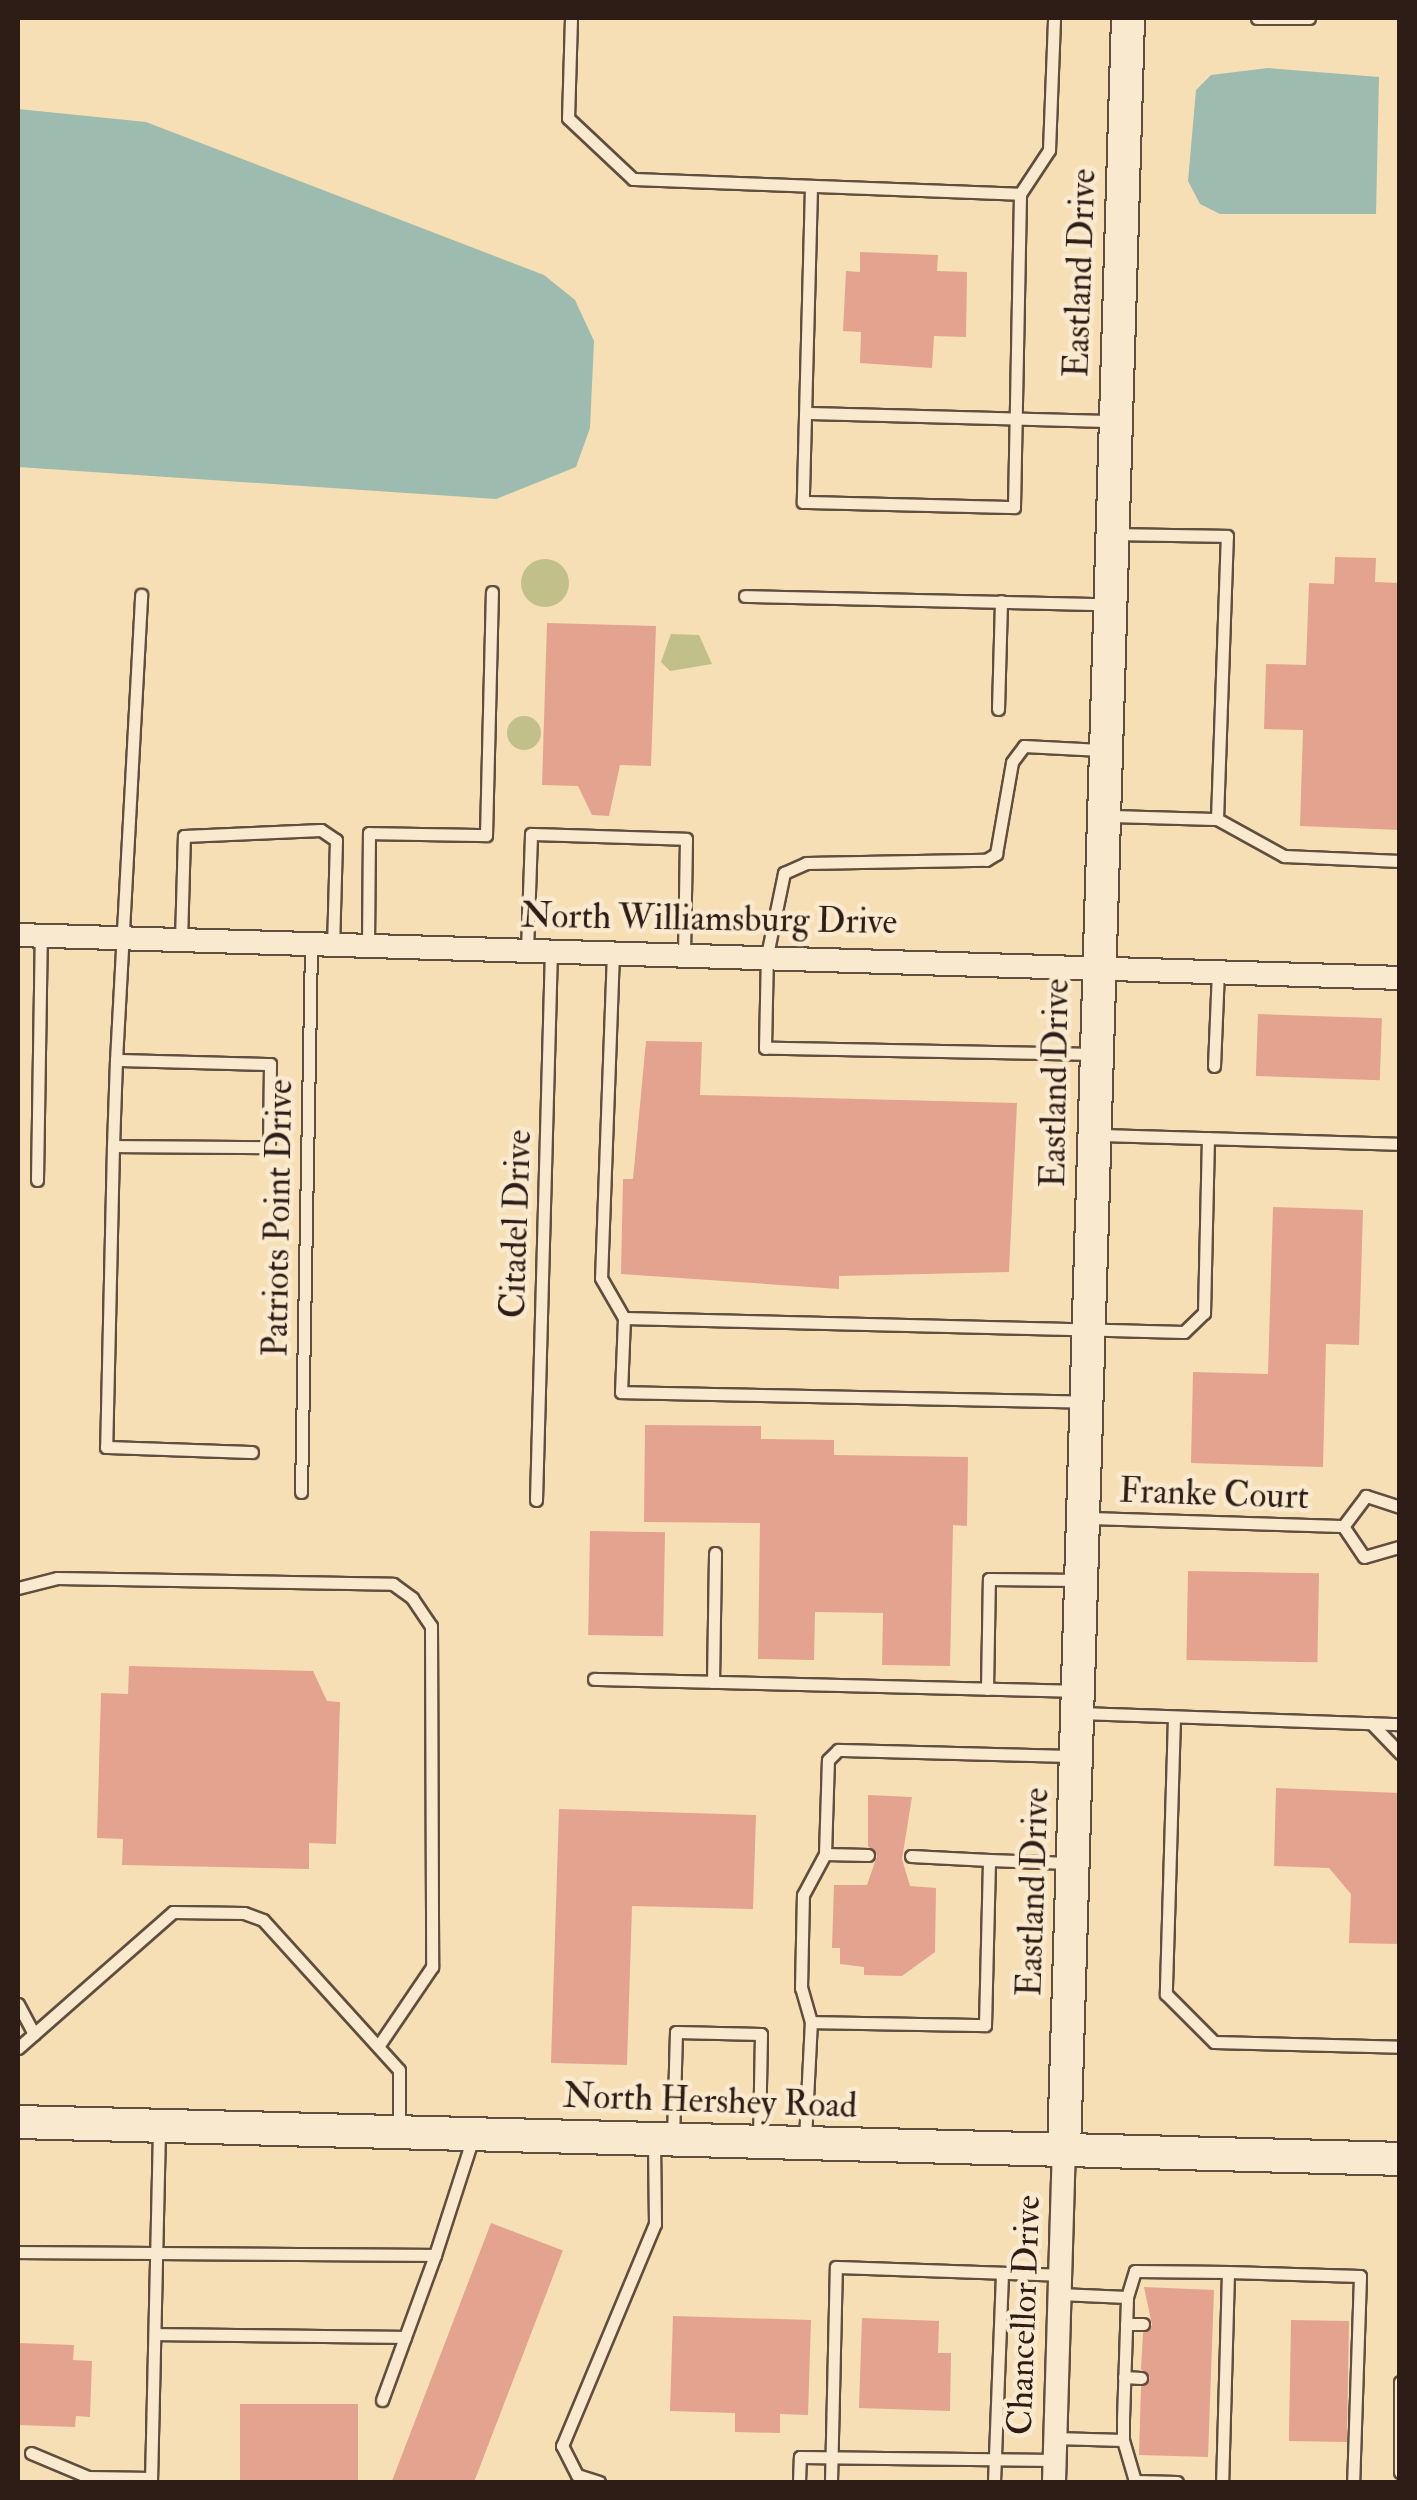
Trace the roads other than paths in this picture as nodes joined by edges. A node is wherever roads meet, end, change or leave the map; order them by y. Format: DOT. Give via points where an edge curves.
graph roads {
  1 [pos="571,18"];
  2 [pos="1054,18"];
  3 [pos="1128,18"];
  4 [pos="1258,18"];
  5 [pos="1309,18"];
  6 [pos="812,187"];
  7 [pos="1020,194"];
  8 [pos="806,413"];
  9 [pos="1017,419"];
  10 [pos="1115,421"];
  11 [pos="1112,534"];
  12 [pos="492,592"];
  13 [pos="141,595"];
  14 [pos="745,596"];
  15 [pos="1001,602"];
  16 [pos="1109,604"];
  17 [pos="998,709"];
  18 [pos="1104,750"];
  19 [pos="1103,816"];
  20 [pos="1217,819"];
  21 [pos="1400,861"];
  22 [pos="29,935"];
  23 [pos="126,939"];
  24 [pos="181,940"];
  25 [pos="322,945"];
  26 [pos="368,946"];
  27 [pos="539,950"];
  28 [pos="613,952"];
  29 [pos="684,953"];
  30 [pos="767,956"];
  31 [pos="1098,963"];
  32 [pos="1218,969"];
  33 [pos="1400,978"];
  34 [pos="1096,1054"];
  35 [pos="116,1060"];
  36 [pos="1214,1066"];
  37 [pos="1094,1135"];
  38 [pos="1208,1138"];
  39 [pos="1400,1144"];
  40 [pos="114,1146"];
  41 [pos="37,1180"];
  42 [pos="624,1318"];
  43 [pos="1090,1331"];
  44 [pos="1088,1402"];
  45 [pos="252,1452"];
  46 [pos="301,1492"];
  47 [pos="536,1500"];
  48 [pos="1400,1507"];
  49 [pos="1084,1518"];
  50 [pos="1343,1526"];
  51 [pos="1400,1547"];
  52 [pos="715,1554"];
  53 [pos="1083,1580"];
  54 [pos="18,1588"];
  55 [pos="594,1678"];
  56 [pos="713,1682"];
  57 [pos="987,1688"];
  58 [pos="1080,1702"];
  59 [pos="1174,1716"];
  60 [pos="1372,1723"];
  61 [pos="1400,1724"];
  62 [pos="1400,1752"];
  63 [pos="1078,1756"];
  64 [pos="825,1854"];
  65 [pos="868,1855"];
  66 [pos="911,1856"];
  67 [pos="989,1860"];
  68 [pos="1074,1863"];
  69 [pos="18,2004"];
  70 [pos="811,2022"];
  71 [pos="34,2034"];
  72 [pos="380,2045"];
  73 [pos="1400,2046"];
  74 [pos="18,2048"];
  75 [pos="18,2122"];
  76 [pos="159,2126"];
  77 [pos="399,2132"];
  78 [pos="474,2134"];
  79 [pos="664,2139"];
  80 [pos="758,2142"];
  81 [pos="805,2143"];
  82 [pos="1064,2150"];
  83 [pos="1400,2159"];
  84 [pos="18,2252"];
  85 [pos="156,2252"];
  86 [pos="435,2255"];
  87 [pos="1228,2272"];
  88 [pos="1002,2273"];
  89 [pos="1060,2284"];
  90 [pos="1126,2297"];
  91 [pos="1126,2324"];
  92 [pos="1143,2324"];
  93 [pos="155,2334"];
  94 [pos="405,2337"];
  95 [pos="1124,2377"];
  96 [pos="1141,2378"];
  97 [pos="1211,2379"];
  98 [pos="1225,2379"];
  99 [pos="1400,2382"];
  100 [pos="382,2400"];
  101 [pos="1123,2419"];
  102 [pos="1140,2419"];
  103 [pos="1210,2422"];
  104 [pos="1224,2422"];
  105 [pos="1122,2440"];
  106 [pos="31,2454"];
  107 [pos="832,2457"];
  108 [pos="996,2459"];
  109 [pos="1055,2460"];
  110 [pos="1400,2472"];
  111 [pos="87,2480"];
  112 [pos="151,2480"];
  113 [pos="599,2482"];
  114 [pos="799,2482"];
  115 [pos="832,2482"];
  116 [pos="994,2482"];
  117 [pos="1177,2482"];
  118 [pos="1222,2482"];
  119 [pos="1353,2482"];
  1 -- 6 [label="lane" via="568,118 633,179"];
  2 -- 7 [label="lane" via="1049,150"];
  3 -- 10 [label="main road, Eastland Drive"];
  4 -- 5 [label="lane"];
  6 -- 7 [label="lane"];
  6 -- 8 [label="lane"];
  7 -- 9 [label="lane"];
  8 -- 9 [label="lane"];
  8 -- 9 [label="lane" via="804,502 1014,507"];
  9 -- 10 [label="lane"];
  10 -- 11 [label="main road, Eastland Drive"];
  11 -- 16 [label="main road, Eastland Drive"];
  11 -- 20 [label="lane" via="1226,536"];
  12 -- 26 [label="lane" via="486,835 370,833"];
  13 -- 23 [label="lane"];
  14 -- 15 [label="lane"];
  15 -- 16 [label="lane"];
  15 -- 17 [label="lane"];
  16 -- 18 [label="main road, Eastland Drive"];
  18 -- 19 [label="main road, Eastland Drive"];
  18 -- 30 [label="lane" via="1024,746 1012,762 996,854 986,860 806,863 784,873"];
  19 -- 20 [label="lane"];
  19 -- 31 [label="main road, Eastland Drive"];
  20 -- 21 [label="lane" via="1284,856"];
  22 -- 23 [label="street, North Williamsburg Drive"];
  22 -- 41 [label="lane"];
  23 -- 24 [label="street, North Williamsburg Drive"];
  23 -- 35 [label="lane"];
  24 -- 25 [label="street, North Williamsburg Drive"];
  24 -- 25 [label="lane, Patriots Point Drive" via="184,836 321,830 336,840"];
  25 -- 26 [label="street, North Williamsburg Drive"];
  25 -- 46 [label="lane, Patriots Point Drive"];
  26 -- 27 [label="street, North Williamsburg Drive"];
  27 -- 28 [label="street, North Williamsburg Drive"];
  27 -- 29 [label="lane, Citadel Drive" via="532,834 686,840"];
  27 -- 47 [label="lane, Citadel Drive"];
  28 -- 29 [label="street, North Williamsburg Drive"];
  28 -- 42 [label="lane" via="602,1278"];
  29 -- 30 [label="street, North Williamsburg Drive"];
  30 -- 31 [label="street, North Williamsburg Drive"];
  30 -- 34 [label="lane" via="764,1048"];
  31 -- 32 [label="street, North Williamsburg Drive"];
  31 -- 34 [label="main road, Eastland Drive"];
  32 -- 33 [label="street, North Williamsburg Drive"];
  32 -- 36 [label="lane"];
  34 -- 37 [label="main road, Eastland Drive"];
  35 -- 40 [label="lane"];
  35 -- 40 [label="lane" via="270,1064 269,1147"];
  37 -- 38 [label="lane"];
  37 -- 43 [label="main road, Eastland Drive"];
  38 -- 39 [label="lane"];
  38 -- 43 [label="lane" via="1204,1313 1184,1332"];
  40 -- 45 [label="lane" via="106,1447"];
  42 -- 43 [label="lane"];
  42 -- 44 [label="lane" via="621,1392"];
  43 -- 44 [label="main road, Eastland Drive"];
  44 -- 49 [label="main road, Eastland Drive"];
  48 -- 50 [label="lane, Franke Court" via="1366,1496"];
  49 -- 50 [label="lane, Franke Court"];
  49 -- 53 [label="main road, Eastland Drive"];
  50 -- 51 [label="lane, Franke Court" via="1364,1557"];
  52 -- 56 [label="lane"];
  53 -- 57 [label="lane" via="989,1579"];
  53 -- 58 [label="main road, Eastland Drive"];
  54 -- 72 [label="lane" via="57,1578 373,1583 412,1598 431,1626 432,1967"];
  55 -- 56 [label="lane"];
  56 -- 57 [label="lane"];
  57 -- 58 [label="lane"];
  58 -- 59 [label="lane"];
  58 -- 63 [label="main road, Eastland Drive"];
  59 -- 60 [label="lane"];
  59 -- 73 [label="lane" via="1166,1994 1214,2042"];
  60 -- 61 [label="lane"];
  60 -- 62 [label="lane"];
  63 -- 64 [label="lane" via="838,1750 828,1760"];
  63 -- 68 [label="main road, Eastland Drive"];
  64 -- 65 [label="lane"];
  64 -- 70 [label="lane" via="803,1895 801,1988"];
  66 -- 67 [label="lane"];
  67 -- 68 [label="lane"];
  67 -- 70 [label="lane" via="986,2024"];
  68 -- 82 [label="main road, Eastland Drive"];
  69 -- 71 [label="lane"];
  70 -- 81 [label="lane"];
  71 -- 72 [label="lane" via="173,1912 244,1913 263,1920"];
  71 -- 74 [label="lane"];
  72 -- 77 [label="lane" via="399,2070"];
  75 -- 76 [label="main road, North Hershey Road"];
  76 -- 77 [label="main road, North Hershey Road"];
  76 -- 85 [label="lane"];
  77 -- 78 [label="main road, North Hershey Road"];
  78 -- 79 [label="main road, North Hershey Road"];
  78 -- 86 [label="lane"];
  79 -- 80 [label="main road, North Hershey Road"];
  79 -- 80 [label="lane" via="676,2032 744,2033 761,2034"];
  79 -- 113 [label="lane" via="655,2224 562,2446 577,2475"];
  80 -- 81 [label="main road, North Hershey Road"];
  81 -- 82 [label="main road, North Hershey Road"];
  82 -- 83 [label="main road, North Hershey Road"];
  82 -- 89 [label="street, Chancellor Drive"];
  84 -- 85 [label="lane"];
  85 -- 86 [label="lane"];
  85 -- 93 [label="lane"];
  86 -- 94 [label="lane"];
  87 -- 90 [label="lane" via="1135,2270"];
  87 -- 98 [label="lane" via="1219,2327"];
  87 -- 119 [label="lane" via="1360,2276"];
  88 -- 89 [label="lane"];
  88 -- 107 [label="lane" via="836,2267"];
  88 -- 108 [label="lane"];
  89 -- 90 [label="lane"];
  89 -- 109 [label="street, Chancellor Drive"];
  90 -- 91 [label="lane"];
  91 -- 92 [label="lane"];
  91 -- 95 [label="lane"];
  93 -- 94 [label="lane"];
  93 -- 112 [label="lane"];
  94 -- 100 [label="lane"];
  95 -- 96 [label="lane"];
  95 -- 101 [label="lane"];
  97 -- 98 [label="lane"];
  98 -- 104 [label="lane"];
  99 -- 110 [label="lane"];
  101 -- 102 [label="lane"];
  101 -- 105 [label="lane"];
  103 -- 104 [label="lane"];
  104 -- 118 [label="lane"];
  105 -- 109 [label="lane"];
  105 -- 117 [label="lane" via="1136,2481"];
  106 -- 111 [label="lane"];
  107 -- 108 [label="lane"];
  107 -- 114 [label="lane" via="800,2456"];
  107 -- 115 [label="lane"];
  108 -- 109 [label="lane"];
  108 -- 116 [label="lane"];
  111 -- 112 [label="lane"];
}
